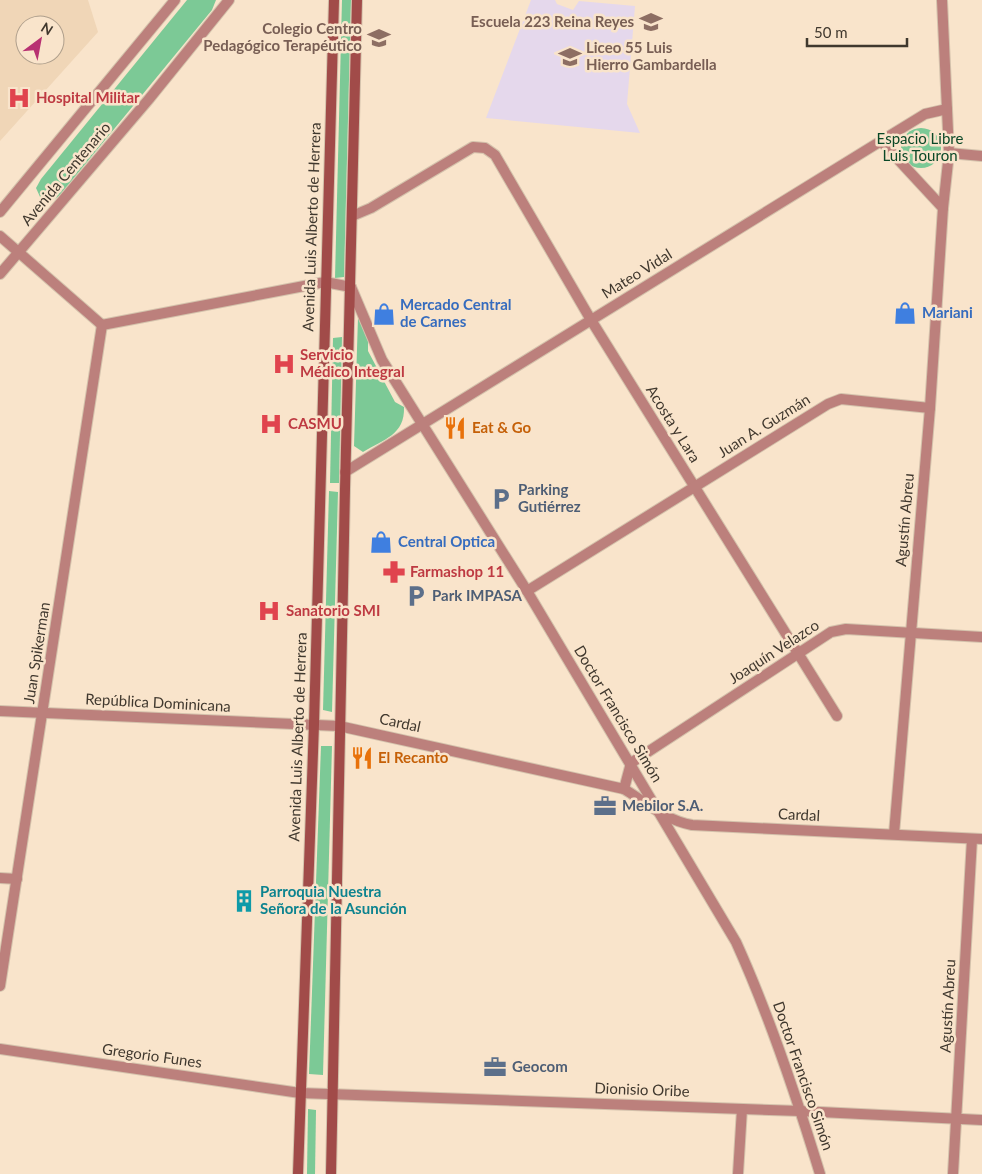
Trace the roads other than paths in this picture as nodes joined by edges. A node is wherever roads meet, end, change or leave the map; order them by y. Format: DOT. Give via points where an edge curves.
graph roads {
  1 [pos="175,0"];
  2 [pos="229,0"];
  3 [pos="334,0"];
  4 [pos="358,0"];
  5 [pos="942,0"];
  6 [pos="947,109"];
  7 [pos="881,141"];
  8 [pos="949,153"];
  9 [pos="982,156"];
  10 [pos="943,208"];
  11 [pos="0,212"];
  12 [pos="352,216"];
  13 [pos="0,236"];
  14 [pos="19,253"];
  15 [pos="0,274"];
  16 [pos="325,282"];
  17 [pos="351,287"];
  18 [pos="591,320"];
  19 [pos="102,325"];
  20 [pos="930,408"];
  21 [pos="422,424"];
  22 [pos="345,472"];
  23 [pos="695,487"];
  24 [pos="527,591"];
  25 [pos="911,632"];
  26 [pos="982,637"];
  27 [pos="797,654"];
  28 [pos="0,711"];
  29 [pos="43,712"];
  30 [pos="837,716"];
  31 [pos="314,724"];
  32 [pos="339,726"];
  33 [pos="631,764"];
  34 [pos="624,790"];
  35 [pos="660,814"];
  36 [pos="894,834"];
  37 [pos="977,839"];
  38 [pos="0,878"];
  39 [pos="17,878"];
  40 [pos="0,986"];
  41 [pos="0,1049"];
  42 [pos="300,1092"];
  43 [pos="331,1092"];
  44 [pos="742,1109"];
  45 [pos="800,1111"];
  46 [pos="957,1118"];
  47 [pos="982,1120"];
  48 [pos="298,1174"];
  49 [pos="331,1174"];
  50 [pos="738,1174"];
  51 [pos="820,1174"];
  52 [pos="953,1174"];
  1 -- 11 [label="street, Avenida Centenario"];
  2 -- 14 [label="street, Avenida Centenario"];
  3 -- 16 [label="main road, Avenida Luis Alberto de Herrera"];
  4 -- 12 [label="main road"];
  5 -- 6 [label="street, Agustín Abreu"];
  6 -- 7 [label="street, Mateo Vidal" via="925,114"];
  6 -- 8 [label="street, Agustín Abreu"];
  7 -- 10 [label="street"];
  7 -- 18 [label="street, Mateo Vidal"];
  8 -- 9 [label="street"];
  8 -- 10 [label="street, Agustín Abreu"];
  10 -- 20 [label="street, Agustín Abreu"];
  12 -- 17 [label="main road"];
  12 -- 18 [label="street, Acosta y Lara" via="473,147 485,148 494,155"];
  13 -- 14 [label="street"];
  14 -- 15 [label="street, Avenida Centenario"];
  14 -- 19 [label="street"];
  16 -- 17 [label="street"];
  16 -- 19 [label="street"];
  16 -- 31 [label="main road, Avenida Luis Alberto de Herrera"];
  17 -- 21 [label="street, Doctor Francisco Simón" via="382,360"];
  17 -- 22 [label="main road"];
  18 -- 21 [label="street, Mateo Vidal"];
  18 -- 23 [label="street, Acosta y Lara"];
  19 -- 29 [label="street, Juan Spikerman"];
  20 -- 23 [label="street, Juan A. Guzmán" via="841,399"];
  20 -- 25 [label="street, Agustín Abreu"];
  21 -- 22 [label="street, Mateo Vidal"];
  21 -- 24 [label="street, Doctor Francisco Simón"];
  22 -- 32 [label="main road"];
  23 -- 24 [label="street, Juan A. Guzmán"];
  23 -- 27 [label="street, Acosta y Lara"];
  24 -- 33 [label="street, Doctor Francisco Simón"];
  25 -- 26 [label="street, Joaquín Velazco"];
  25 -- 27 [label="street, Joaquín Velazco" via="840,630 831,632"];
  25 -- 36 [label="street, Agustín Abreu"];
  27 -- 30 [label="street, Acosta y Lara"];
  27 -- 33 [label="street, Joaquín Velazco"];
  28 -- 29 [label="street, República Dominicana"];
  29 -- 31 [label="street, República Dominicana"];
  29 -- 39 [label="street, Juan Spikerman"];
  31 -- 32 [label="street, Cardal"];
  31 -- 42 [label="main road, Avenida Luis Alberto de Herrera"];
  32 -- 34 [label="street, Cardal"];
  32 -- 43 [label="main road"];
  33 -- 34 [label="street"];
  33 -- 35 [label="street, Doctor Francisco Simón"];
  34 -- 35 [label="street, Cardal"];
  35 -- 36 [label="street, Cardal" via="692,825"];
  35 -- 45 [label="street, Doctor Francisco Simón" via="736,942 756,985"];
  36 -- 37 [label="street, Cardal"];
  37 -- 46 [label="street, Agustín Abreu"];
  38 -- 39 [label="street"];
  39 -- 40 [label="street, Juan Spikerman"];
  41 -- 42 [label="street, Gregorio Funes"];
  42 -- 43 [label="street, Dionisio Oribe"];
  42 -- 48 [label="main road, Avenida Luis Alberto de Herrera"];
  43 -- 44 [label="street, Dionisio Oribe"];
  43 -- 49 [label="main road"];
  44 -- 45 [label="street, Dionisio Oribe"];
  44 -- 50 [label="street"];
  45 -- 46 [label="street, Dionisio Oribe"];
  45 -- 51 [label="street, Doctor Francisco Simón"];
  46 -- 47 [label="street, Dionisio Oribe"];
  46 -- 52 [label="street, Agustín Abreu"];
}
